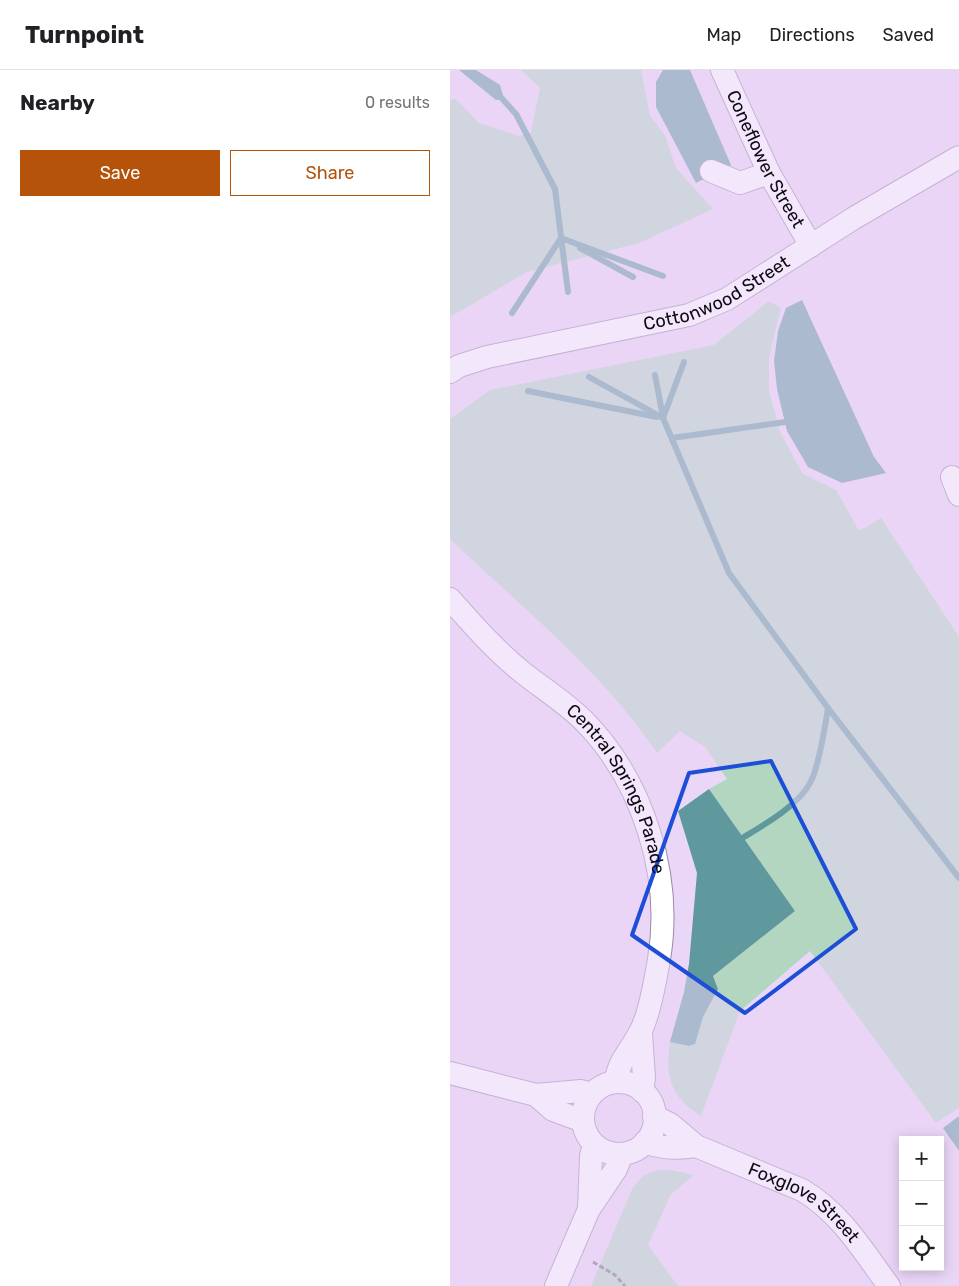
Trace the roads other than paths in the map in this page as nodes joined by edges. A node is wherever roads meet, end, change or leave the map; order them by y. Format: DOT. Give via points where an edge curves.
graph roads {
  1 [pos="722,70"];
  2 [pos="959,158"];
  3 [pos="711,171"];
  4 [pos="769,173"];
  5 [pos="811,246"];
  6 [pos="450,372"];
  7 [pos="450,599"];
  8 [pos="641,1032"];
  9 [pos="450,1073"];
  10 [pos="615,1082"];
  11 [pos="642,1091"];
  12 [pos="592,1094"];
  13 [pos="536,1095"];
  14 [pos="654,1116"];
  15 [pos="583,1121"];
  16 [pos="645,1142"];
  17 [pos="594,1145"];
  18 [pos="696,1146"];
  19 [pos="622,1154"];
  20 [pos="589,1209"];
  21 [pos="556,1286"];
  22 [pos="889,1286"];
  1 -- 4 [label="street, Coneflower Street"];
  2 -- 5 [label="street, Cottonwood Street"];
  3 -- 4 [label="street" via="740,183"];
  4 -- 5 [label="street, Coneflower Street"];
  5 -- 6 [label="street, Cottonwood Street" via="727,299 689,314 487,357"];
  7 -- 8 [label="street, Central Springs Parade" via="521,671 584,721 612,758 636,800 651,841 662,895 659,958"];
  8 -- 10 [label="street, Central Springs Parade" via="619,1065"];
  8 -- 11 [label="street, Central Springs Parade"];
  9 -- 13 [label="street"];
  10 -- 11 [label="street"];
  10 -- 12 [label="street"];
  11 -- 14 [label="street" via="653,1107"];
  12 -- 13 [label="street" via="581,1091"];
  12 -- 15 [label="street"];
  13 -- 15 [label="street" via="553,1110"];
  14 -- 16 [label="street"];
  14 -- 18 [label="street, Foxglove Street" via="670,1124"];
  15 -- 17 [label="street"];
  16 -- 18 [label="street, Foxglove Street" via="678,1149"];
  16 -- 19 [label="street" via="639,1148"];
  17 -- 19 [label="street" via="612,1154"];
  17 -- 20 [label="street"];
  18 -- 22 [label="street, Foxglove Street" via="817,1199 843,1223"];
  19 -- 20 [label="street" via="616,1169"];
  20 -- 21 [label="street"];
}
